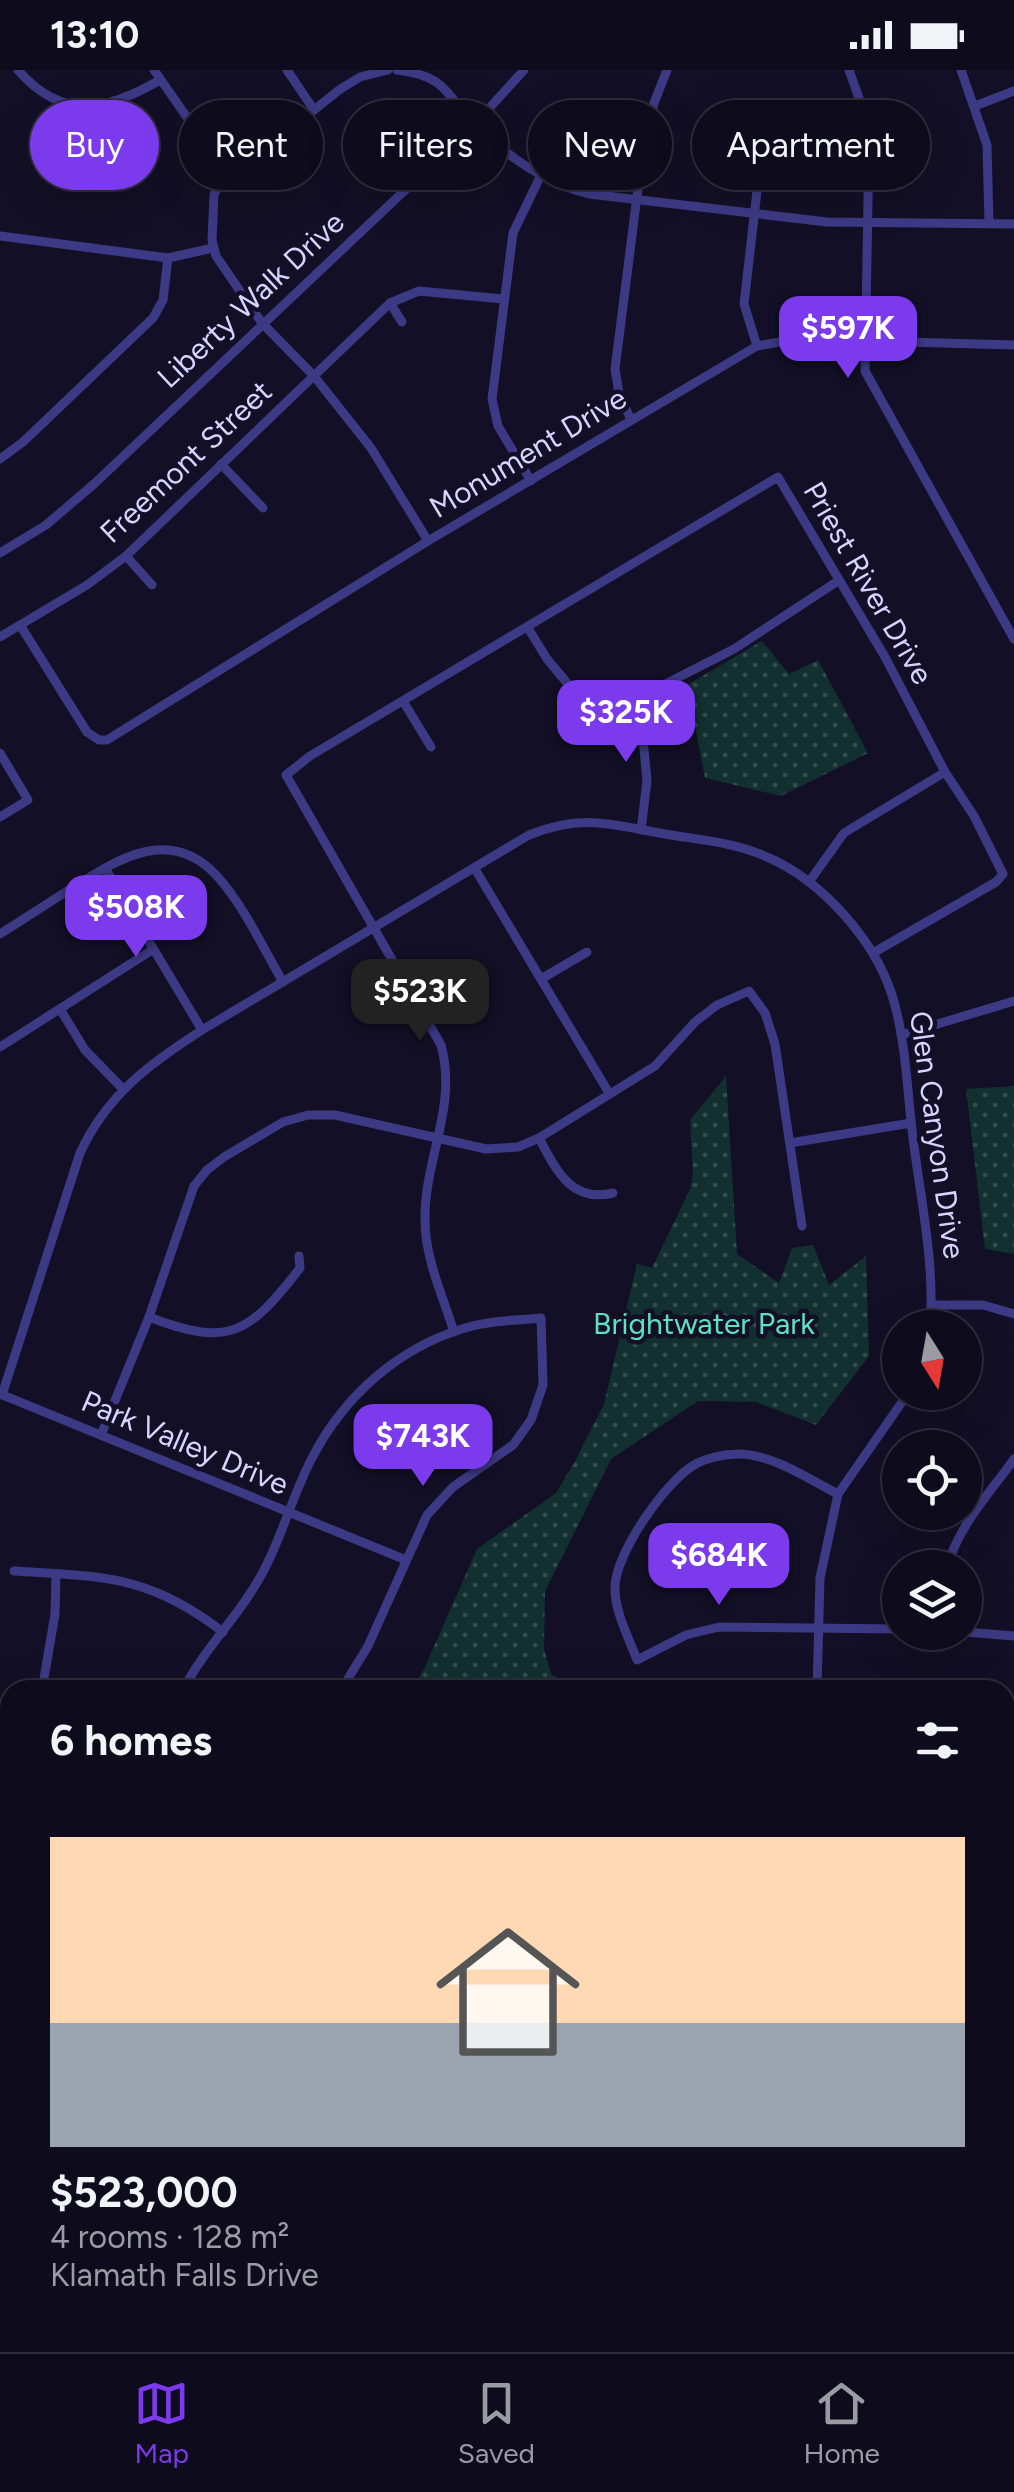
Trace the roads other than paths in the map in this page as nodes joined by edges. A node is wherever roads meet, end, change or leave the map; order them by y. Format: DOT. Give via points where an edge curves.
graph roads {
  1 [pos="18,70"];
  2 [pos="287,70"];
  3 [pos="388,70"];
  4 [pos="397,70"];
  5 [pos="524,70"];
  6 [pos="667,70"];
  7 [pos="849,70"];
  8 [pos="961,70"];
  9 [pos="421,72"];
  10 [pos="157,75"];
  11 [pos="1014,91"];
  12 [pos="307,100"];
  13 [pos="456,100"];
  14 [pos="496,100"];
  15 [pos="323,104"];
  16 [pos="179,105"];
  17 [pos="975,106"];
  18 [pos="508,151"];
  19 [pos="528,167"];
  20 [pos="216,190"];
  21 [pos="404,190"];
  22 [pos="533,190"];
  23 [pos="574,190"];
  24 [pos="757,190"];
  25 [pos="637,200"];
  26 [pos="755,214"];
  27 [pos="868,222"];
  28 [pos="989,224"];
  29 [pos="1014,224"];
  30 [pos="0,236"];
  31 [pos="213,248"];
  32 [pos="168,258"];
  33 [pos="504,298"];
  34 [pos="390,303"];
  35 [pos="402,322"];
  36 [pos="262,323"];
  37 [pos="864,341"];
  38 [pos="1014,345"];
  39 [pos="757,346"];
  40 [pos="314,376"];
  41 [pos="632,420"];
  42 [pos="0,459"];
  43 [pos="221,464"];
  44 [pos="532,481"];
  45 [pos="263,508"];
  46 [pos="428,541"];
  47 [pos="0,554"];
  48 [pos="126,556"];
  49 [pos="838,581"];
  50 [pos="152,585"];
  51 [pos="20,625"];
  52 [pos="528,628"];
  53 [pos="0,637"];
  54 [pos="1014,639"];
  55 [pos="403,700"];
  56 [pos="632,701"];
  57 [pos="431,746"];
  58 [pos="0,754"];
  59 [pos="945,772"];
  60 [pos="0,818"];
  61 [pos="642,830"];
  62 [pos="105,868"];
  63 [pos="475,869"];
  64 [pos="809,882"];
  65 [pos="374,930"];
  66 [pos="0,934"];
  67 [pos="152,950"];
  68 [pos="587,952"];
  69 [pos="873,953"];
  70 [pos="541,980"];
  71 [pos="283,982"];
  72 [pos="1014,1001"];
  73 [pos="60,1008"];
  74 [pos="202,1030"];
  75 [pos="901,1036"];
  76 [pos="0,1047"];
  77 [pos="122,1088"];
  78 [pos="609,1094"];
  79 [pos="911,1124"];
  80 [pos="539,1138"];
  81 [pos="438,1139"];
  82 [pos="790,1143"];
  83 [pos="613,1193"];
  84 [pos="802,1226"];
  85 [pos="299,1256"];
  86 [pos="932,1305"];
  87 [pos="932,1310"];
  88 [pos="1014,1314"];
  89 [pos="148,1317"];
  90 [pos="454,1332"];
  91 [pos="1,1394"];
  92 [pos="896,1410"];
  93 [pos="101,1435"];
  94 [pos="1014,1458"];
  95 [pos="838,1494"];
  96 [pos="288,1513"];
  97 [pos="952,1550"];
  98 [pos="406,1560"];
  99 [pos="14,1571"];
  100 [pos="56,1574"];
  101 [pos="817,1626"];
  102 [pos="882,1628"];
  103 [pos="223,1632"];
  104 [pos="982,1633"];
  105 [pos="1014,1636"];
  106 [pos="45,1680"];
  107 [pos="190,1680"];
  108 [pos="346,1680"];
  109 [pos="817,1680"];
  1 -- 10 [label="street" via="45,96 88,107 128,98"];
  2 -- 12 [label="street"];
  3 -- 15 [label="street" via="360,77"];
  4 -- 9 [label="street"];
  5 -- 14 [label="street, Liberty Walk Drive"];
  6 -- 25 [label="street" via="648,125"];
  7 -- 27 [label="street" via="867,128"];
  8 -- 17 [label="street"];
  9 -- 13 [label="street"];
  10 -- 16 [label="street"];
  11 -- 17 [label="street"];
  17 -- 28 [label="street" via="989,160"];
  18 -- 19 [label="street"];
  20 -- 31 [label="street"];
  21 -- 36 [label="street, Liberty Walk Drive"];
  22 -- 33 [label="street" via="517,221"];
  23 -- 25 [label="street"];
  24 -- 26 [label="street"];
  25 -- 26 [label="street"];
  25 -- 41 [label="street" via="615,369"];
  26 -- 27 [label="street"];
  26 -- 39 [label="street" via="744,304"];
  27 -- 28 [label="street"];
  27 -- 37 [label="street"];
  28 -- 29 [label="street"];
  30 -- 32 [label="street"];
  31 -- 32 [label="street"];
  31 -- 36 [label="street"];
  32 -- 42 [label="street" via="164,300 153,318"];
  33 -- 34 [label="street, Freemont Street" via="429,290"];
  33 -- 44 [label="street" via="493,410"];
  34 -- 35 [label="street"];
  34 -- 40 [label="street, Freemont Street"];
  36 -- 40 [label="street"];
  36 -- 47 [label="street, Liberty Walk Drive" via="65,510"];
  37 -- 38 [label="street, Monument Drive"];
  37 -- 39 [label="street, Monument Drive" via="796,339"];
  37 -- 54 [label="street" via="868,382"];
  39 -- 41 [label="street, Monument Drive"];
  40 -- 43 [label="street, Freemont Street"];
  40 -- 46 [label="street" via="371,448"];
  41 -- 44 [label="street, Monument Drive"];
  43 -- 45 [label="street"];
  43 -- 48 [label="street, Freemont Street"];
  44 -- 46 [label="street, Monument Drive"];
  46 -- 51 [label="street, Monument Drive" via="107,740 87,732"];
  48 -- 50 [label="street"];
  48 -- 51 [label="street, Freemont Street"];
  49 -- 52 [label="street, Priest River Drive" via="778,477"];
  49 -- 56 [label="street" via="734,648"];
  49 -- 59 [label="street, Priest River Drive"];
  51 -- 53 [label="street, Freemont Street"];
  52 -- 55 [label="street, Priest River Drive"];
  52 -- 56 [label="street" via="574,690"];
  55 -- 57 [label="street"];
  55 -- 65 [label="street, Priest River Drive" via="286,774"];
  56 -- 61 [label="street" via="647,781"];
  58 -- 60 [label="street" via="28,800"];
  59 -- 64 [label="street" via="844,833"];
  59 -- 69 [label="street, Priest River Drive" via="1003,874"];
  61 -- 63 [label="street, Glen Canyon Drive" via="610,822 558,826"];
  61 -- 64 [label="street, Glen Canyon Drive" via="728,844 768,857"];
  62 -- 66 [label="street"];
  62 -- 67 [label="street"];
  62 -- 71 [label="street" via="135,852 175,852 207,866"];
  63 -- 65 [label="street, Glen Canyon Drive"];
  63 -- 70 [label="street"];
  64 -- 69 [label="street, Glen Canyon Drive"];
  65 -- 71 [label="street, Glen Canyon Drive"];
  65 -- 81 [label="street" via="441,1045 448,1088"];
  67 -- 73 [label="street"];
  67 -- 74 [label="street"];
  68 -- 70 [label="street"];
  69 -- 75 [label="street, Glen Canyon Drive"];
  70 -- 78 [label="street"];
  71 -- 74 [label="street, Glen Canyon Drive"];
  72 -- 75 [label="street"];
  73 -- 76 [label="street"];
  73 -- 77 [label="street" via="85,1050"];
  74 -- 77 [label="street, Glen Canyon Drive"];
  75 -- 79 [label="street, Glen Canyon Drive"];
  77 -- 91 [label="street, Glen Canyon Drive" via="80,1153"];
  78 -- 80 [label="street"];
  78 -- 82 [label="street" via="654,1066 716,1005 748,990 775,1044"];
  79 -- 82 [label="street"];
  79 -- 86 [label="street, Glen Canyon Drive"];
  80 -- 81 [label="street" via="498,1150"];
  80 -- 83 [label="street" via="575,1188 592,1196"];
  81 -- 89 [label="street" via="308,1114 224,1157 188,1198"];
  81 -- 90 [label="street" via="425,1228"];
  82 -- 84 [label="street"];
  85 -- 89 [label="street" via="300,1268 245,1326 195,1333"];
  86 -- 87 [label="street, Glen Canyon Drive"];
  86 -- 88 [label="street" via="983,1304"];
  89 -- 93 [label="street"];
  90 -- 96 [label="street" via="410,1352 355,1396 312,1458"];
  90 -- 98 [label="street" via="541,1318 543,1385 532,1420 513,1445 436,1502"];
  91 -- 93 [label="street, Park Valley Drive"];
  92 -- 95 [label="street"];
  93 -- 96 [label="street, Park Valley Drive"];
  94 -- 97 [label="street"];
  95 -- 101 [label="street" via="824,1550"];
  95 -- 101 [label="street" via="765,1457 719,1455 694,1465 632,1539 615,1586 637,1660 718,1627"];
  96 -- 98 [label="street, Park Valley Drive"];
  96 -- 103 [label="street" via="247,1602"];
  98 -- 108 [label="street"];
  99 -- 100 [label="street"];
  100 -- 103 [label="street" via="132,1582 180,1602"];
  100 -- 106 [label="street"];
  101 -- 102 [label="street"];
  101 -- 109 [label="street"];
  103 -- 107 [label="street"];
  104 -- 105 [label="street"];
}
